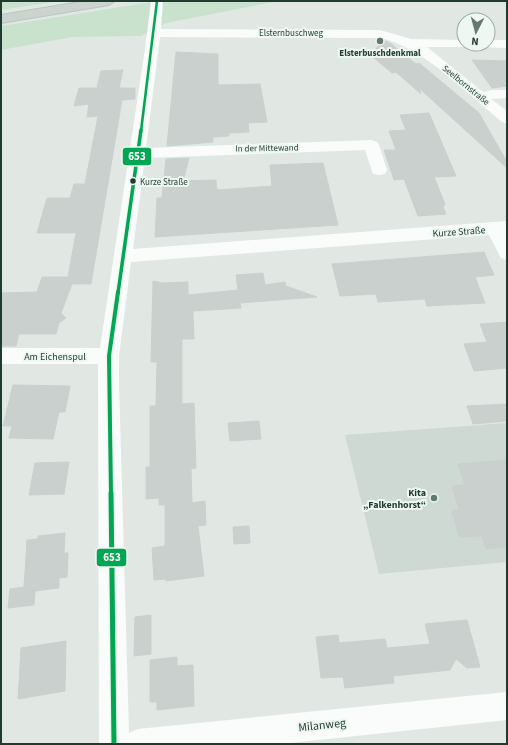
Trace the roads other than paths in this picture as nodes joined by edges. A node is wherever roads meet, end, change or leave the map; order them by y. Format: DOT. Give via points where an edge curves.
graph roads {
  1 [pos="109,1"];
  2 [pos="157,1"];
  3 [pos="1,19"];
  4 [pos="154,24"];
  5 [pos="411,43"];
  6 [pos="456,44"];
  7 [pos="496,44"];
  8 [pos="507,44"];
  9 [pos="425,52"];
  10 [pos="507,94"];
  11 [pos="481,97"];
  12 [pos="507,119"];
  13 [pos="137,153"];
  14 [pos="379,170"];
  15 [pos="501,228"];
  16 [pos="507,253"];
  17 [pos="124,256"];
  18 [pos="1,356"];
  19 [pos="109,356"];
  20 [pos="507,706"];
  21 [pos="114,744"];
  22 [pos="138,744"];
  1 -- 3 [label="main road"];
  2 -- 4 [label="street"];
  4 -- 5 [label="street, Elsternbuschweg" via="380,34"];
  4 -- 13 [label="street"];
  5 -- 6 [label="street"];
  5 -- 9 [label="street, Elsternbuschweg"];
  7 -- 8 [label="street"];
  9 -- 11 [label="street, Seelbornstraße"];
  10 -- 11 [label="street"];
  11 -- 12 [label="street, Seelbornstraße"];
  13 -- 14 [label="street, In der Mittewand" via="371,145"];
  13 -- 17 [label="street"];
  15 -- 16 [label="street"];
  15 -- 17 [label="street, Kurze Straße"];
  17 -- 19 [label="street"];
  18 -- 19 [label="street, Am Eichenspul"];
  19 -- 21 [label="street"];
  20 -- 22 [label="street, Milanweg"];
}
